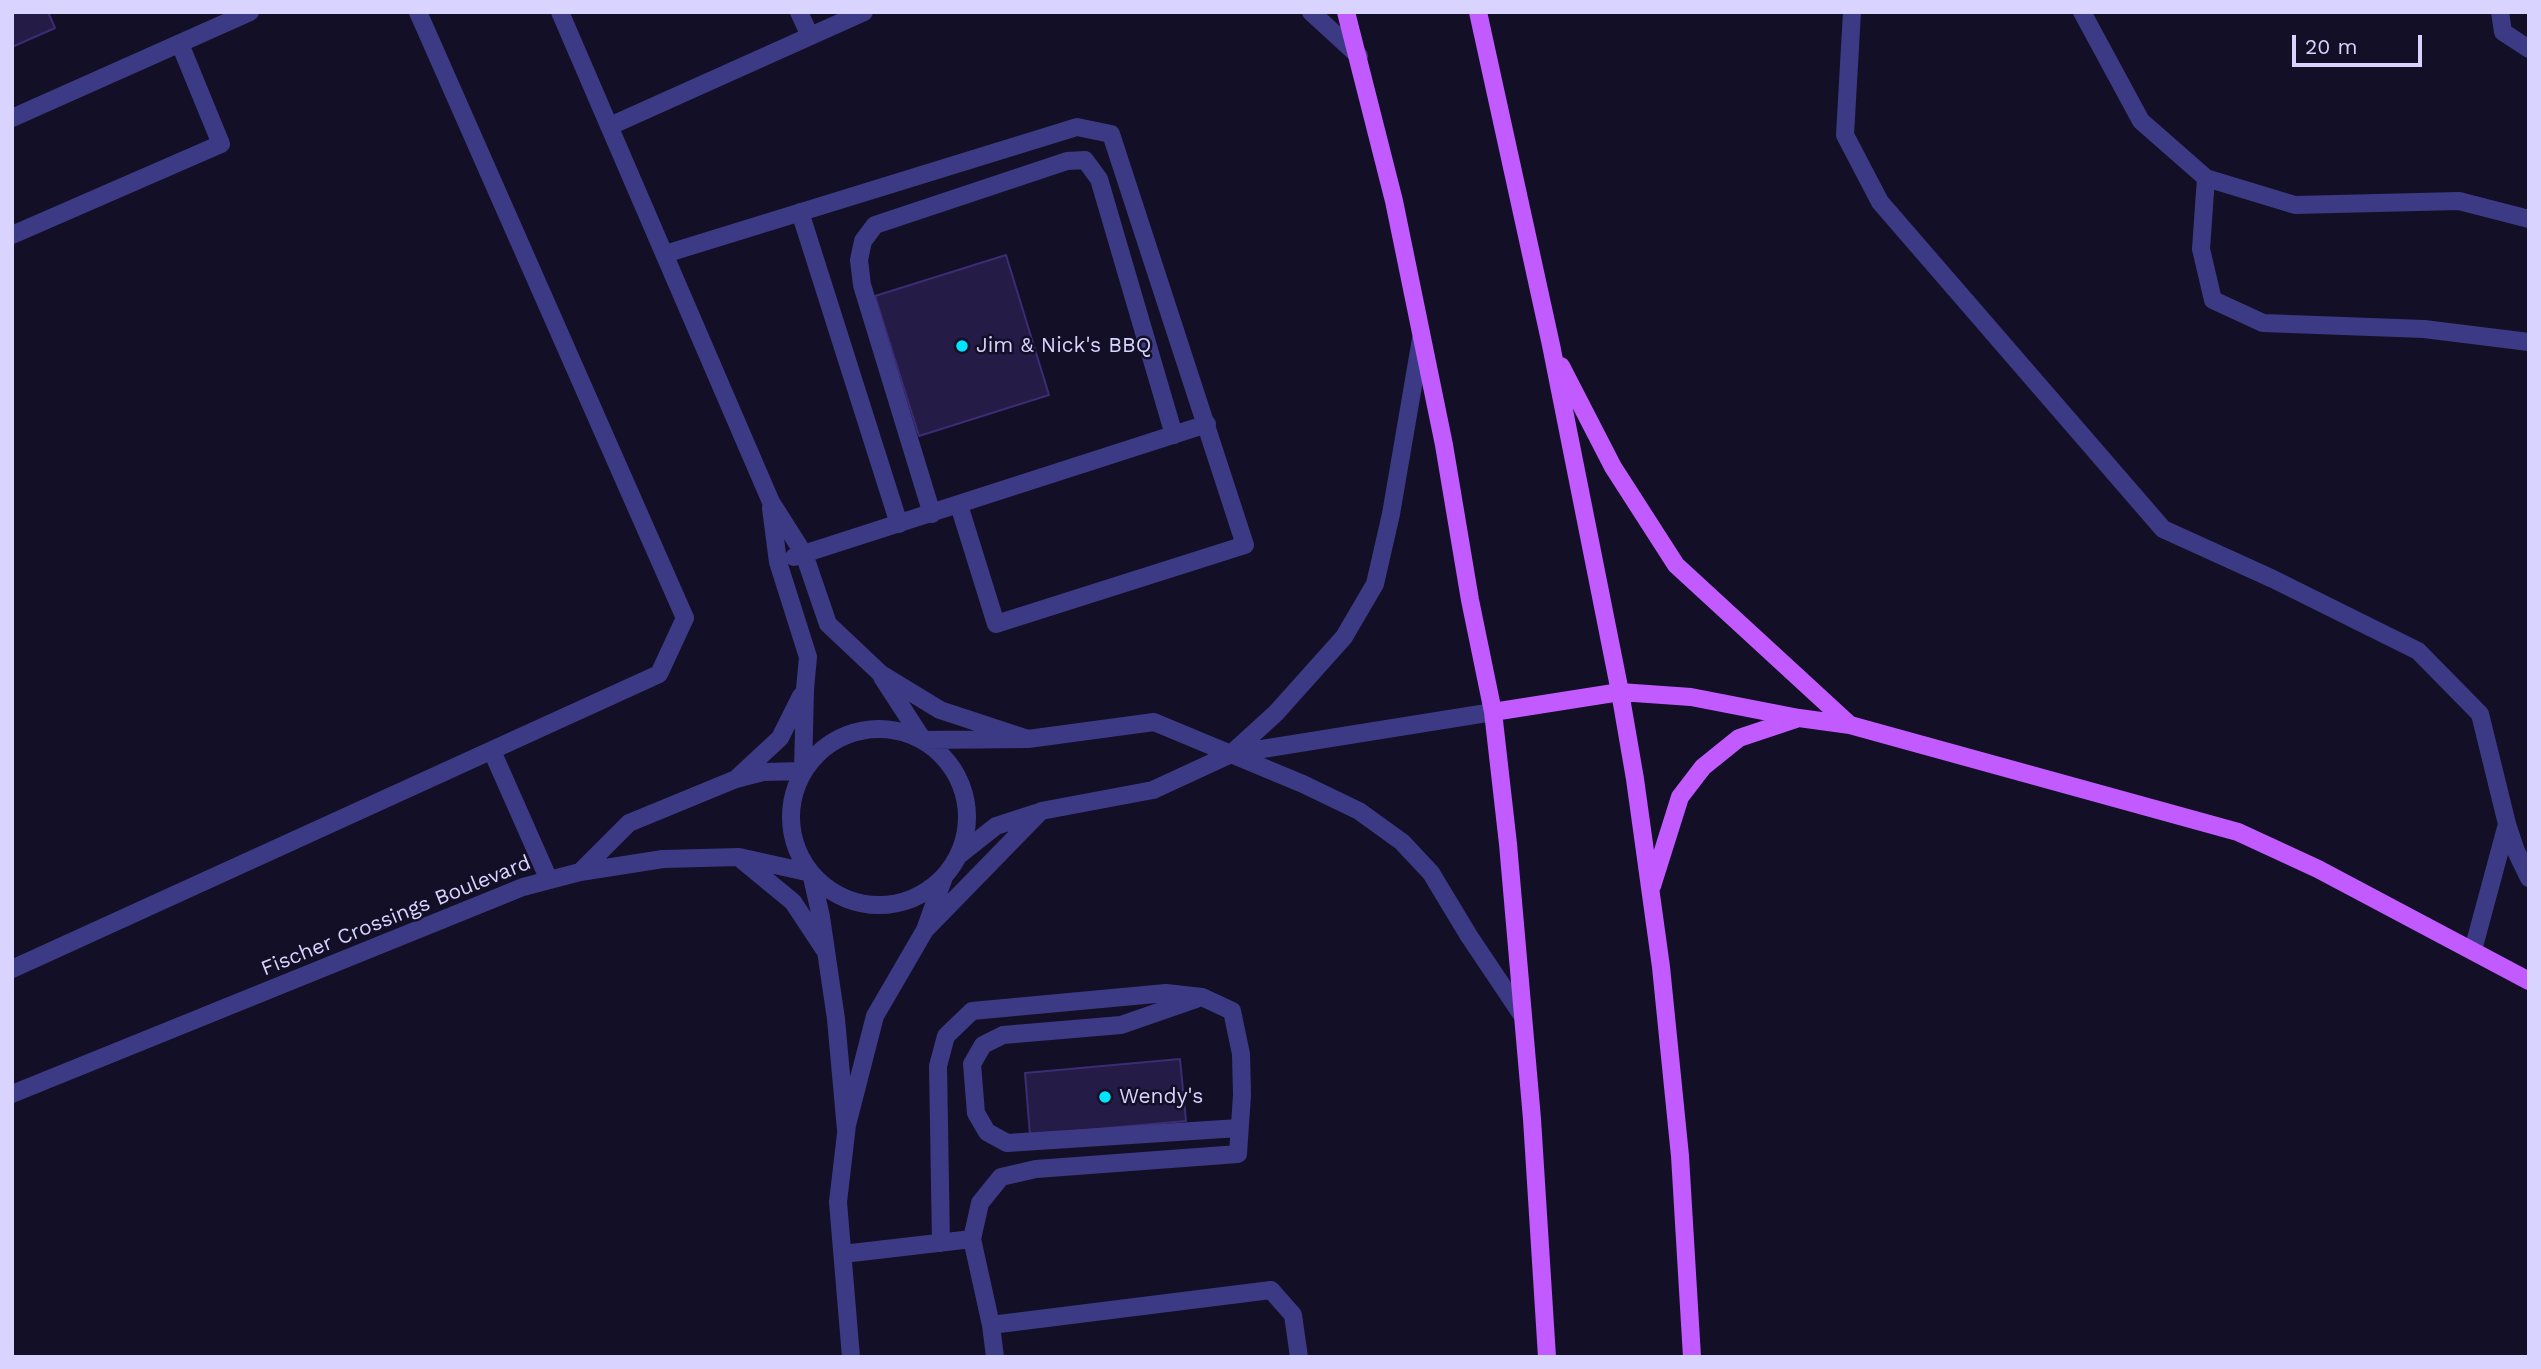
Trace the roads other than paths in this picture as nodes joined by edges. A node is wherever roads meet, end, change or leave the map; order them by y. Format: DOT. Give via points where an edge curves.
graph roads {
  1 [pos="250,12"];
  2 [pos="418,12"];
  3 [pos="560,12"];
  4 [pos="799,12"];
  5 [pos="864,12"];
  6 [pos="1311,12"];
  7 [pos="1346,12"];
  8 [pos="1478,12"];
  9 [pos="1852,12"];
  10 [pos="2082,12"];
  11 [pos="2500,12"];
  12 [pos="810,36"];
  13 [pos="180,44"];
  14 [pos="2529,48"];
  15 [pos="1359,56"];
  16 [pos="12,118"];
  17 [pos="610,126"];
  18 [pos="2206,178"];
  19 [pos="800,212"];
  20 [pos="2529,219"];
  21 [pos="12,235"];
  22 [pos="665,254"];
  23 [pos="1422,335"];
  24 [pos="2529,342"];
  25 [pos="1550,345"];
  26 [pos="1207,424"];
  27 [pos="1174,435"];
  28 [pos="771,502"];
  29 [pos="958,505"];
  30 [pos="933,514"];
  31 [pos="899,524"];
  32 [pos="804,554"];
  33 [pos="778,562"];
  34 [pos="881,674"];
  35 [pos="804,689"];
  36 [pos="1620,692"];
  37 [pos="1493,712"];
  38 [pos="1799,718"];
  39 [pos="1850,724"];
  40 [pos="1028,739"];
  41 [pos="923,740"];
  42 [pos="492,751"];
  43 [pos="1231,754"];
  44 [pos="803,771"];
  45 [pos="736,779"];
  46 [pos="1041,811"];
  47 [pos="2507,824"];
  48 [pos="958,856"];
  49 [pos="739,857"];
  50 [pos="580,872"];
  51 [pos="811,873"];
  52 [pos="944,877"];
  53 [pos="2529,878"];
  54 [pos="549,880"];
  55 [pos="1650,893"];
  56 [pos="925,930"];
  57 [pos="2473,950"];
  58 [pos="825,951"];
  59 [pos="12,969"];
  60 [pos="2529,981"];
  61 [pos="1202,997"];
  62 [pos="1522,1015"];
  63 [pos="12,1094"];
  64 [pos="1240,1128"];
  65 [pos="846,1130"];
  66 [pos="972,1240"];
  67 [pos="941,1243"];
  68 [pos="843,1254"];
  69 [pos="991,1325"];
  70 [pos="851,1357"];
  71 [pos="995,1357"];
  72 [pos="1299,1357"];
  73 [pos="1546,1357"];
  74 [pos="1692,1357"];
  1 -- 13 [label="street"];
  2 -- 42 [label="street" via="685,618 659,674"];
  3 -- 17 [label="street"];
  4 -- 12 [label="street"];
  5 -- 12 [label="street"];
  6 -- 15 [label="street"];
  7 -- 15 [label="main road"];
  8 -- 25 [label="main road"];
  9 -- 47 [label="street" via="1845,135 1880,202 2163,529 2418,651 2480,714"];
  10 -- 18 [label="street" via="2141,121"];
  11 -- 14 [label="street" via="2503,32"];
  12 -- 17 [label="street"];
  13 -- 16 [label="street"];
  13 -- 21 [label="street" via="221,144"];
  15 -- 23 [label="main road"];
  17 -- 22 [label="street"];
  18 -- 20 [label="street" via="2295,205 2459,201"];
  18 -- 24 [label="street" via="2201,249 2213,300 2263,323 2424,329"];
  19 -- 22 [label="street"];
  19 -- 26 [label="street" via="1077,127 1111,134"];
  19 -- 31 [label="street"];
  22 -- 28 [label="street"];
  23 -- 37 [label="main road"];
  23 -- 43 [label="street" via="1375,584 1344,638 1276,713"];
  25 -- 36 [label="main road"];
  25 -- 39 [label="main road" via="1613,467 1676,565"];
  26 -- 27 [label="street"];
  26 -- 29 [label="street" via="1245,545 996,624"];
  27 -- 29 [label="street"];
  27 -- 30 [label="street" via="1099,179 1085,160 1067,161 875,225 863,242 859,260 862,285"];
  28 -- 32 [label="street"];
  28 -- 33 [label="street"];
  29 -- 30 [label="street"];
  30 -- 31 [label="street"];
  31 -- 32 [label="street"];
  32 -- 33 [label="street"];
  32 -- 34 [label="street" via="828,624"];
  33 -- 35 [label="street" via="808,657"];
  34 -- 40 [label="street" via="940,710"];
  34 -- 41 [label="street"];
  35 -- 44 [label="street"];
  35 -- 45 [label="street" via="780,738"];
  36 -- 37 [label="main road"];
  36 -- 38 [label="main road" via="1691,697"];
  36 -- 55 [label="main road"];
  37 -- 43 [label="street"];
  37 -- 62 [label="main road"];
  38 -- 39 [label="main road"];
  38 -- 55 [label="main road" via="1738,738 1703,767 1680,797"];
  39 -- 57 [label="main road" via="2238,832"];
  40 -- 41 [label="street"];
  40 -- 43 [label="street" via="1154,722"];
  41 -- 44 [label="street" via="897,730 870,728 843,735 821,750"];
  41 -- 48 [label="street" via="951,767 966,804 966,831"];
  42 -- 54 [label="street"];
  42 -- 59 [label="street"];
  43 -- 46 [label="street" via="1153,790"];
  43 -- 62 [label="street" via="1359,811 1402,842 1431,873"];
  44 -- 45 [label="street" via="764,772"];
  44 -- 51 [label="street" via="793,796 790,823 797,850"];
  45 -- 50 [label="street" via="629,823"];
  46 -- 48 [label="street" via="996,826"];
  46 -- 56 [label="street"];
  47 -- 53 [label="street"];
  47 -- 57 [label="street"];
  48 -- 52 [label="street"];
  49 -- 50 [label="street, Fischer Crossings Boulevard" via="663,859"];
  49 -- 51 [label="street, Fischer Crossings Boulevard"];
  49 -- 58 [label="street" via="793,902"];
  50 -- 54 [label="street, Fischer Crossings Boulevard"];
  51 -- 52 [label="street" via="834,893 862,904 891,904 920,895"];
  51 -- 58 [label="street"];
  52 -- 56 [label="street"];
  54 -- 63 [label="street, Fischer Crossings Boulevard"];
  55 -- 74 [label="main road" via="1680,1156"];
  56 -- 65 [label="street" via="875,1016"];
  57 -- 60 [label="main road"];
  58 -- 65 [label="street"];
  61 -- 64 [label="street" via="1232,1011 1241,1054"];
  61 -- 64 [label="street" via="1121,1025 1003,1035 983,1045 972,1064 976,1113 987,1132 1007,1143"];
  61 -- 67 [label="street" via="1167,993 972,1011 946,1036 939,1066"];
  62 -- 73 [label="main road"];
  64 -- 66 [label="street" via="1238,1154 1036,1169 1001,1177 980,1203"];
  65 -- 68 [label="street" via="838,1202"];
  66 -- 67 [label="street"];
  66 -- 69 [label="street"];
  67 -- 68 [label="street"];
  68 -- 70 [label="street"];
  69 -- 71 [label="street"];
  69 -- 72 [label="street" via="1271,1290 1293,1315"];
}
